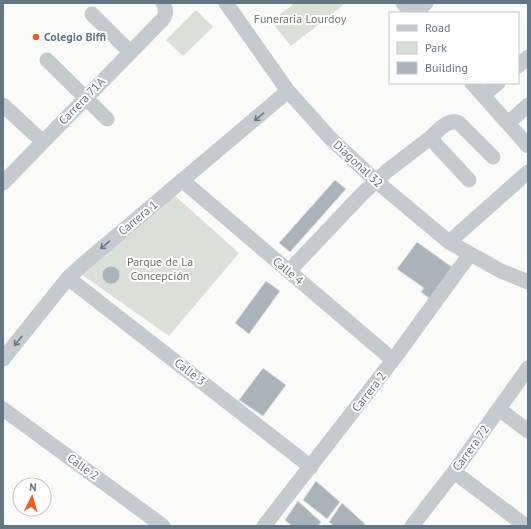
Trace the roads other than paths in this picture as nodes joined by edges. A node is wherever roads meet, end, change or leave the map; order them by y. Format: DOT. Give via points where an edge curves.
graph roads {
  1 [pos="163,3"];
  2 [pos="226,3"];
  3 [pos="403,3"];
  4 [pos="426,3"];
  5 [pos="411,12"];
  6 [pos="413,12"];
  7 [pos="92,14"];
  8 [pos="130,52"];
  9 [pos="528,58"];
  10 [pos="47,60"];
  11 [pos="519,65"];
  12 [pos="473,84"];
  13 [pos="497,84"];
  14 [pos="288,91"];
  15 [pos="483,95"];
  16 [pos="86,98"];
  17 [pos="3,105"];
  18 [pos="528,105"];
  19 [pos="107,119"];
  20 [pos="508,123"];
  21 [pos="430,138"];
  22 [pos="43,142"];
  23 [pos="528,146"];
  24 [pos="493,157"];
  25 [pos="528,172"];
  26 [pos="469,180"];
  27 [pos="183,181"];
  28 [pos="376,181"];
  29 [pos="3,184"];
  30 [pos="449,242"];
  31 [pos="470,254"];
  32 [pos="289,271"];
  33 [pos="68,278"];
  34 [pos="528,282"];
  35 [pos="3,359"];
  36 [pos="393,360"];
  37 [pos="528,368"];
  38 [pos="3,409"];
  39 [pos="499,409"];
  40 [pos="528,431"];
  41 [pos="311,467"];
  42 [pos="454,472"];
  43 [pos="162,526"];
  44 [pos="264,526"];
  45 [pos="412,526"];
  46 [pos="526,526"];
  1 -- 8 [label="street, Carrera 71A" via="166,12 162,20"];
  2 -- 14 [label="street, Diagonal 32"];
  3 -- 5 [label="street"];
  4 -- 6 [label="street"];
  7 -- 8 [label="street"];
  8 -- 16 [label="street, Carrera 71A"];
  9 -- 11 [label="street"];
  10 -- 16 [label="street"];
  12 -- 15 [label="street"];
  13 -- 15 [label="street"];
  14 -- 27 [label="street, Carrera 1, one-way"];
  14 -- 28 [label="street, Diagonal 32" via="331,139"];
  15 -- 20 [label="street"];
  16 -- 19 [label="street"];
  16 -- 22 [label="street, Carrera 71A"];
  17 -- 22 [label="street"];
  18 -- 20 [label="street"];
  20 -- 23 [label="street"];
  21 -- 24 [label="street" via="449,122 455,121"];
  21 -- 26 [label="street"];
  21 -- 28 [label="street"];
  22 -- 29 [label="street, Carrera 71A"];
  25 -- 30 [label="street"];
  27 -- 32 [label="street, Calle 4"];
  27 -- 33 [label="street, Carrera 1, one-way"];
  28 -- 30 [label="street, Diagonal 32"];
  28 -- 32 [label="street"];
  30 -- 31 [label="street, Diagonal 32"];
  31 -- 34 [label="street, Diagonal 32"];
  31 -- 36 [label="street, Carrera 2"];
  32 -- 36 [label="street, Calle 4"];
  33 -- 35 [label="street, Carrera 1, one-way"];
  33 -- 41 [label="street, Calle 3"];
  36 -- 41 [label="street, Carrera 2"];
  37 -- 39 [label="street, Carrera 72"];
  38 -- 43 [label="street, Calle 2"];
  39 -- 40 [label="street"];
  39 -- 42 [label="street, Carrera 72"];
  41 -- 44 [label="street, Carrera 2"];
  42 -- 45 [label="street, Carrera 72"];
  42 -- 46 [label="street"];
}
